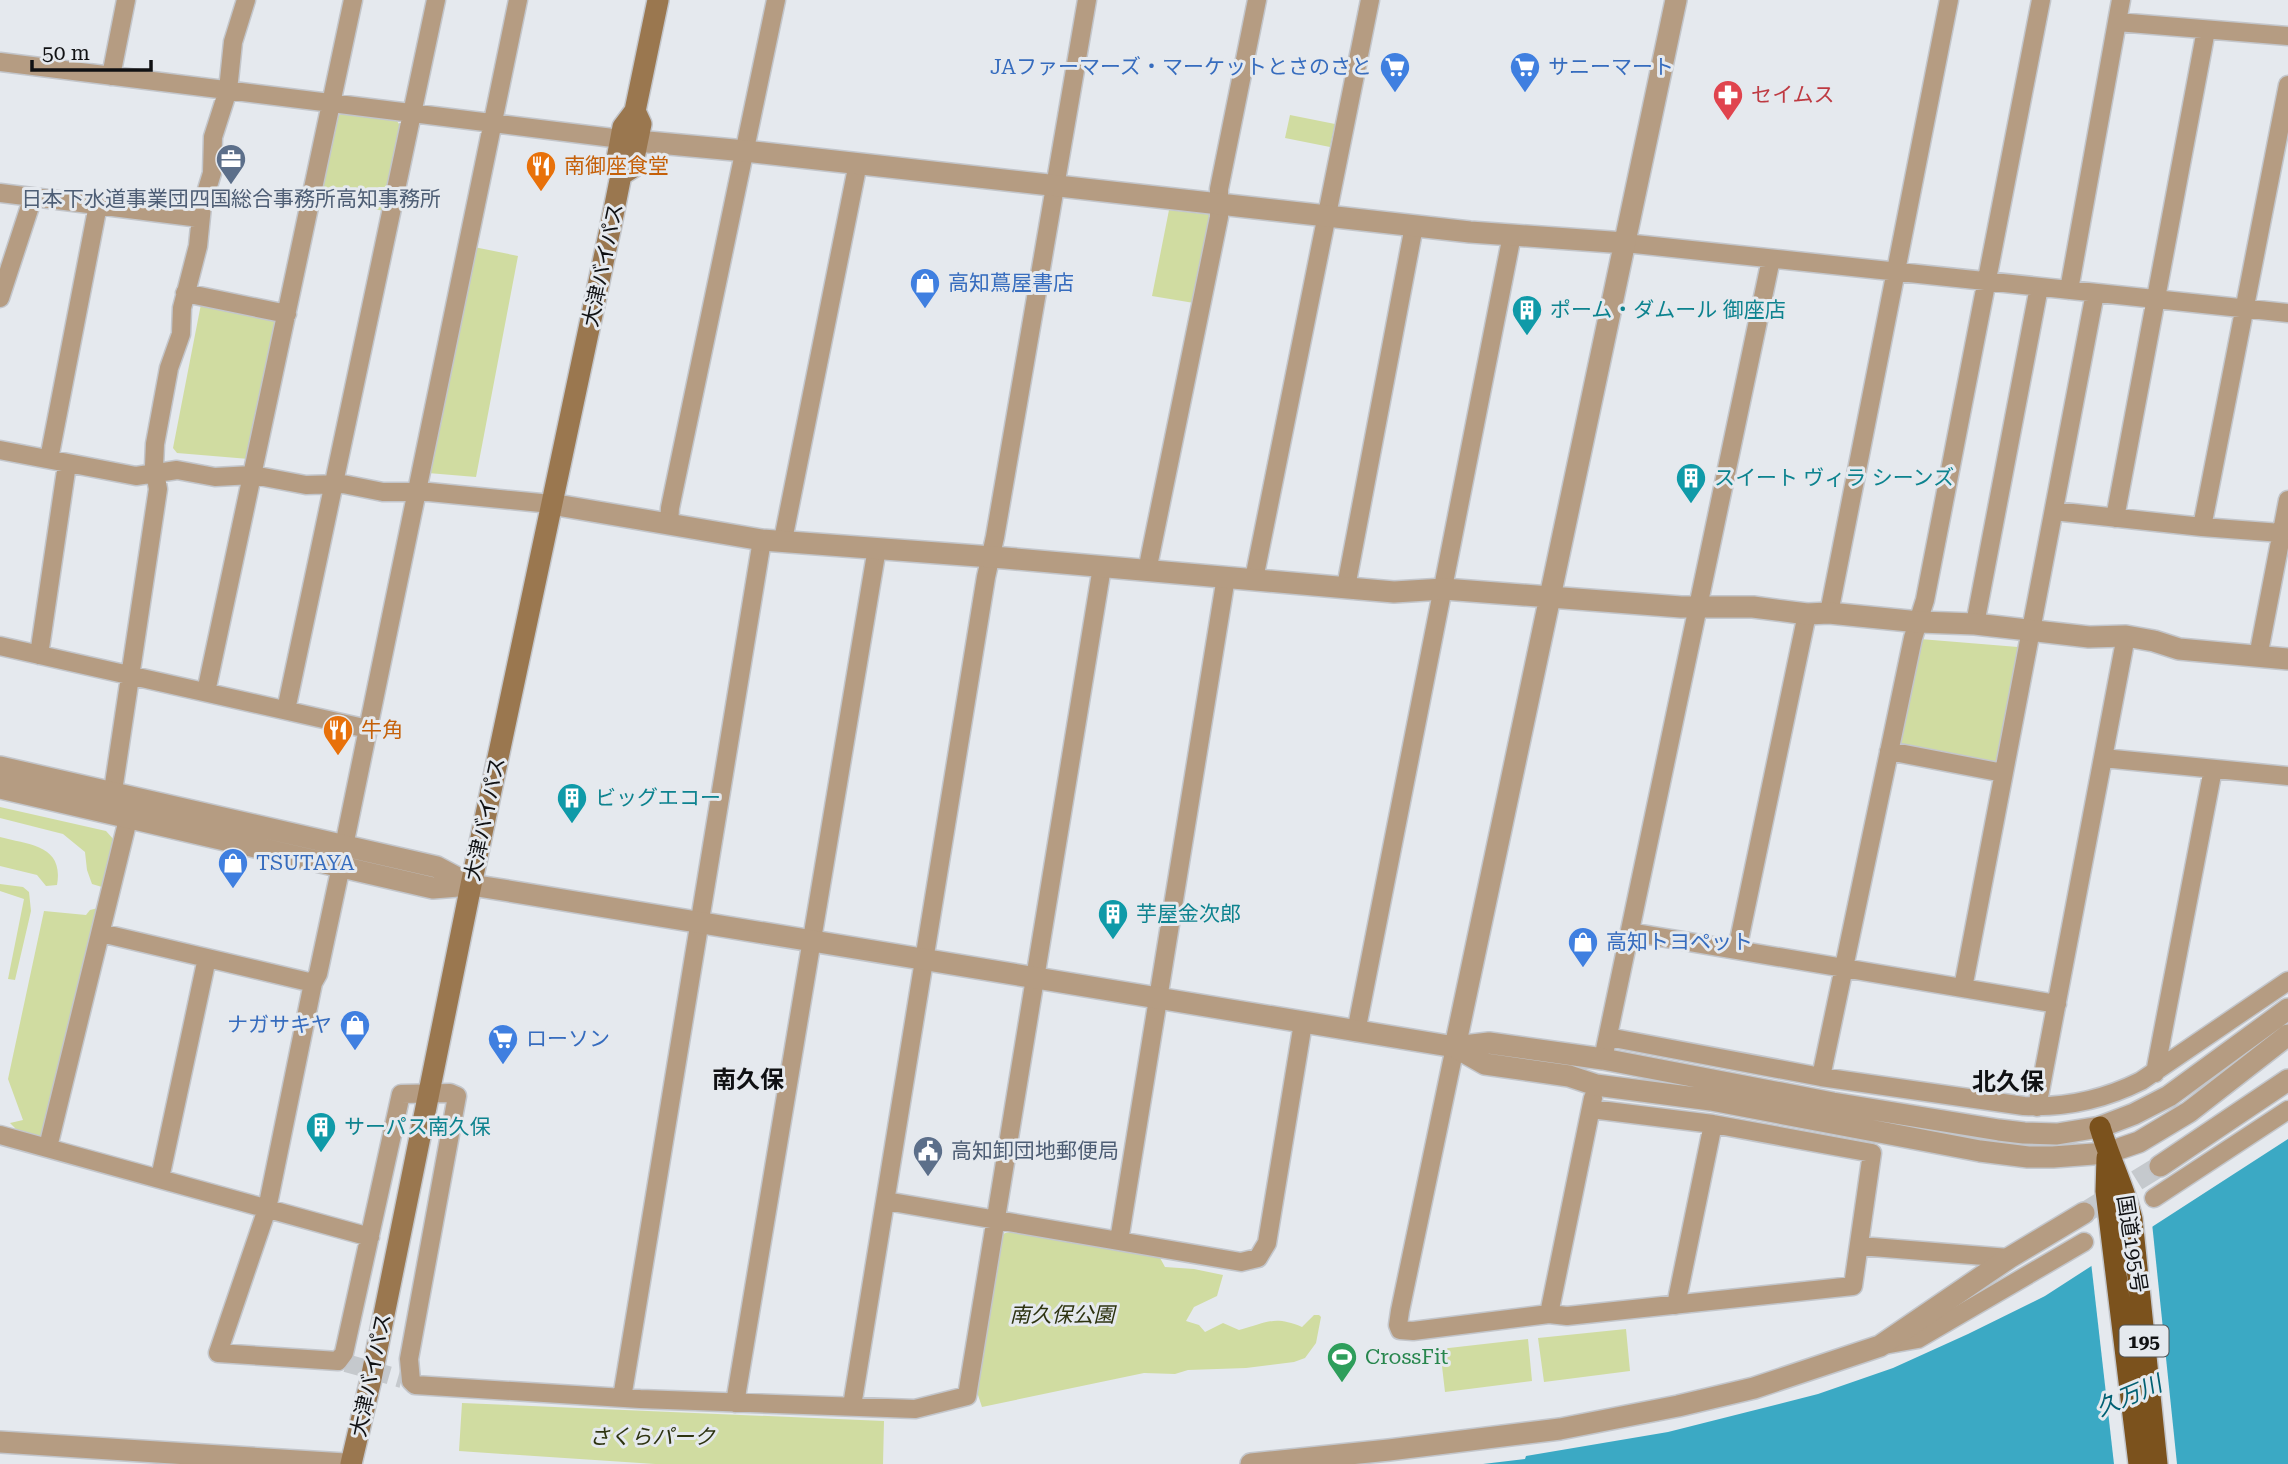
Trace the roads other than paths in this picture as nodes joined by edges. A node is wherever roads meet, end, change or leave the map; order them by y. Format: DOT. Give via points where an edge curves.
graph roads {
  1 [pos="126,0"];
  2 [pos="246,0"];
  3 [pos="353,0"];
  4 [pos="436,0"];
  5 [pos="518,0"];
  6 [pos="658,0"];
  7 [pos="776,0"];
  8 [pos="1087,0"];
  9 [pos="1257,0"];
  10 [pos="1370,0"];
  11 [pos="1676,0"];
  12 [pos="1949,0"];
  13 [pos="2041,0"];
  14 [pos="2121,0"];
  15 [pos="2117,22"];
  16 [pos="2206,30"];
  17 [pos="2288,36"];
  18 [pos="0,62"];
  19 [pos="111,76"];
  20 [pos="2288,85"];
  21 [pos="228,90"];
  22 [pos="331,102"];
  23 [pos="412,113"];
  24 [pos="493,123"];
  25 [pos="629,140"];
  26 [pos="745,150"];
  27 [pos="858,163"];
  28 [pos="1054,186"];
  29 [pos="0,193"];
  30 [pos="33,197"];
  31 [pos="1219,204"];
  32 [pos="99,205"];
  33 [pos="1325,215"];
  34 [pos="200,218"];
  35 [pos="1414,226"];
  36 [pos="1512,235"];
  37 [pos="1625,243"];
  38 [pos="1771,259"];
  39 [pos="1896,272"];
  40 [pos="1987,282"];
  41 [pos="2039,287"];
  42 [pos="2069,290"];
  43 [pos="185,293"];
  44 [pos="2095,293"];
  45 [pos="0,298"];
  46 [pos="2156,299"];
  47 [pos="2245,308"];
  48 [pos="2288,313"];
  49 [pos="287,314"];
  50 [pos="0,450"];
  51 [pos="58,462"];
  52 [pos="156,473"];
  53 [pos="253,475"];
  54 [pos="334,484"];
  55 [pos="417,492"];
  56 [pos="2288,499"];
  57 [pos="551,505"];
  58 [pos="2054,511"];
  59 [pos="2115,518"];
  60 [pos="669,524"];
  61 [pos="2202,527"];
  62 [pos="2281,533"];
  63 [pos="772,540"];
  64 [pos="877,548"];
  65 [pos="991,557"];
  66 [pos="1102,567"];
  67 [pos="1147,570"];
  68 [pos="1227,577"];
  69 [pos="1254,579"];
  70 [pos="1346,587"];
  71 [pos="1444,589"];
  72 [pos="1551,596"];
  73 [pos="1697,608"];
  74 [pos="1829,613"];
  75 [pos="1807,614"];
  76 [pos="1919,622"];
  77 [pos="1975,624"];
  78 [pos="2031,631"];
  79 [pos="2126,636"];
  80 [pos="0,646"];
  81 [pos="39,655"];
  82 [pos="2259,657"];
  83 [pos="2288,659"];
  84 [pos="130,676"];
  85 [pos="206,692"];
  86 [pos="286,710"];
  87 [pos="368,729"];
  88 [pos="1889,751"];
  89 [pos="2103,758"];
  90 [pos="0,767"];
  91 [pos="2213,769"];
  92 [pos="2003,773"];
  93 [pos="2288,776"];
  94 [pos="0,788"];
  95 [pos="125,802"];
  96 [pos="343,856"];
  97 [pos="471,885"];
  98 [pos="700,922"];
  99 [pos="1630,932"];
  100 [pos="101,933"];
  101 [pos="812,941"];
  102 [pos="1737,950"];
  103 [pos="207,958"];
  104 [pos="925,960"];
  105 [pos="1845,968"];
  106 [pos="1036,978"];
  107 [pos="2288,981"];
  108 [pos="313,983"];
  109 [pos="1963,988"];
  110 [pos="1158,999"];
  111 [pos="2057,1004"];
  112 [pos="2288,1009"];
  113 [pos="1303,1023"];
  114 [pos="1356,1032"];
  115 [pos="2288,1035"];
  116 [pos="1608,1037"];
  117 [pos="1455,1048"];
  118 [pos="1603,1059"];
  119 [pos="2155,1073"];
  120 [pos="1821,1077"];
  121 [pos="2288,1080"];
  122 [pos="1596,1085"];
  123 [pos="430,1093"];
  124 [pos="2038,1107"];
  125 [pos="1591,1109"];
  126 [pos="2288,1110"];
  127 [pos="1713,1124"];
  128 [pos="2100,1127"];
  129 [pos="0,1135"];
  130 [pos="48,1147"];
  131 [pos="2107,1153"];
  132 [pos="2160,1166"];
  133 [pos="160,1178"];
  134 [pos="2154,1198"];
  135 [pos="886,1201"];
  136 [pos="267,1209"];
  137 [pos="2084,1213"];
  138 [pos="997,1221"];
  139 [pos="370,1237"];
  140 [pos="1119,1241"];
  141 [pos="2084,1242"];
  142 [pos="1860,1246"];
  143 [pos="2009,1258"];
  144 [pos="1676,1305"];
  145 [pos="1549,1314"];
  146 [pos="1880,1346"];
  147 [pos="622,1398"];
  148 [pos="734,1403"];
  149 [pos="852,1406"];
  150 [pos="0,1442"];
  151 [pos="350,1460"];
  152 [pos="1251,1464"];
  153 [pos="2139,1464"];
  154 [pos="2157,1464"];
  1 -- 19 [label="street"];
  2 -- 21 [label="street" via="233,42"];
  3 -- 22 [label="street"];
  4 -- 23 [label="street"];
  5 -- 24 [label="street"];
  6 -- 25 [label="main road, 大津バイパス" via="635,111 641,124"];
  7 -- 26 [label="street"];
  8 -- 28 [label="street"];
  9 -- 31 [label="street"];
  10 -- 33 [label="street"];
  11 -- 37 [label="street"];
  12 -- 39 [label="street"];
  13 -- 40 [label="street"];
  14 -- 15 [label="street"];
  15 -- 16 [label="street"];
  15 -- 42 [label="street"];
  16 -- 17 [label="street"];
  16 -- 46 [label="street"];
  18 -- 19 [label="street"];
  19 -- 21 [label="street"];
  20 -- 47 [label="street"];
  21 -- 22 [label="street"];
  21 -- 34 [label="street" via="214,137 212,173"];
  22 -- 23 [label="street"];
  22 -- 49 [label="street"];
  23 -- 24 [label="street"];
  23 -- 54 [label="street"];
  24 -- 25 [label="street"];
  24 -- 55 [label="street"];
  25 -- 26 [label="street"];
  25 -- 57 [label="main road, 大津バイパス" via="632,169 621,175"];
  26 -- 27 [label="street"];
  26 -- 60 [label="street"];
  27 -- 28 [label="street"];
  27 -- 63 [label="street"];
  28 -- 31 [label="street"];
  28 -- 65 [label="street"];
  29 -- 30 [label="street"];
  30 -- 32 [label="street"];
  30 -- 45 [label="street"];
  31 -- 33 [label="street"];
  31 -- 67 [label="street"];
  32 -- 34 [label="street"];
  32 -- 51 [label="street"];
  33 -- 35 [label="street"];
  33 -- 69 [label="street"];
  34 -- 43 [label="street" via="198,246"];
  35 -- 36 [label="street"];
  35 -- 70 [label="street"];
  36 -- 37 [label="street"];
  36 -- 71 [label="street"];
  37 -- 38 [label="street"];
  37 -- 72 [label="street"];
  38 -- 39 [label="street"];
  38 -- 73 [label="street"];
  39 -- 40 [label="street"];
  39 -- 74 [label="street"];
  40 -- 41 [label="street"];
  40 -- 76 [label="street"];
  41 -- 42 [label="street"];
  41 -- 77 [label="street"];
  42 -- 44 [label="street"];
  43 -- 49 [label="street"];
  43 -- 52 [label="street" via="181,334 169,368 155,444"];
  44 -- 46 [label="street"];
  44 -- 58 [label="street"];
  46 -- 47 [label="street"];
  46 -- 59 [label="street"];
  47 -- 48 [label="street"];
  47 -- 61 [label="street"];
  49 -- 53 [label="street"];
  50 -- 51 [label="street"];
  51 -- 52 [label="street" via="136,477"];
  51 -- 81 [label="street"];
  52 -- 53 [label="street"];
  52 -- 84 [label="street" via="158,489"];
  53 -- 54 [label="street" via="306,485"];
  53 -- 85 [label="street"];
  54 -- 55 [label="street"];
  54 -- 86 [label="street"];
  55 -- 57 [label="street"];
  55 -- 87 [label="street"];
  56 -- 62 [label="street"];
  57 -- 60 [label="street"];
  57 -- 97 [label="main road, 大津バイパス"];
  58 -- 59 [label="street"];
  58 -- 78 [label="street"];
  59 -- 61 [label="street"];
  60 -- 63 [label="street"];
  61 -- 62 [label="street"];
  62 -- 82 [label="street"];
  63 -- 64 [label="street"];
  63 -- 98 [label="street"];
  64 -- 65 [label="street"];
  64 -- 101 [label="street"];
  65 -- 66 [label="street"];
  65 -- 104 [label="street"];
  66 -- 67 [label="street"];
  66 -- 106 [label="street"];
  67 -- 68 [label="street"];
  68 -- 69 [label="street"];
  68 -- 110 [label="street"];
  69 -- 70 [label="street"];
  70 -- 71 [label="street" via="1394,592"];
  71 -- 72 [label="street"];
  71 -- 114 [label="street"];
  72 -- 73 [label="street"];
  72 -- 117 [label="street"];
  73 -- 75 [label="street" via="1753,607"];
  73 -- 99 [label="street"];
  74 -- 75 [label="street"];
  74 -- 76 [label="street"];
  75 -- 102 [label="street"];
  76 -- 77 [label="street"];
  76 -- 88 [label="street"];
  77 -- 78 [label="street"];
  78 -- 79 [label="street"];
  78 -- 92 [label="street"];
  79 -- 82 [label="street" via="2179,649"];
  79 -- 89 [label="street"];
  80 -- 81 [label="street"];
  81 -- 84 [label="street"];
  82 -- 83 [label="street"];
  84 -- 85 [label="street"];
  84 -- 95 [label="street"];
  85 -- 86 [label="street"];
  86 -- 87 [label="street"];
  87 -- 96 [label="street"];
  88 -- 92 [label="street"];
  88 -- 105 [label="street"];
  89 -- 91 [label="street"];
  89 -- 111 [label="street"];
  90 -- 95 [label="street"];
  91 -- 93 [label="street"];
  91 -- 119 [label="street"];
  92 -- 109 [label="street"];
  94 -- 95 [label="street"];
  95 -- 96 [label="street"];
  95 -- 100 [label="street"];
  96 -- 97 [label="street" via="437,867"];
  96 -- 108 [label="street"];
  97 -- 98 [label="street"];
  97 -- 123 [label="main road, 大津バイパス"];
  98 -- 101 [label="street"];
  98 -- 147 [label="street"];
  99 -- 102 [label="street"];
  99 -- 116 [label="street"];
  100 -- 103 [label="street"];
  100 -- 130 [label="street"];
  101 -- 104 [label="street"];
  101 -- 148 [label="street"];
  102 -- 105 [label="street"];
  103 -- 108 [label="street"];
  103 -- 133 [label="street"];
  104 -- 106 [label="street"];
  104 -- 135 [label="street"];
  105 -- 109 [label="street"];
  105 -- 120 [label="street"];
  106 -- 110 [label="street"];
  106 -- 138 [label="street"];
  107 -- 119 [label="street"];
  108 -- 136 [label="street"];
  109 -- 111 [label="street"];
  110 -- 113 [label="street"];
  110 -- 140 [label="street"];
  111 -- 124 [label="street"];
  112 -- 128 [label="street" via="2169,1096"];
  113 -- 114 [label="street"];
  113 -- 140 [label="street" via="1267,1243 1258,1258 1241,1262"];
  114 -- 117 [label="street"];
  115 -- 131 [label="street" via="2189,1112 2139,1142"];
  116 -- 118 [label="street"];
  116 -- 120 [label="street"];
  117 -- 118 [label="street" via="1489,1043"];
  117 -- 122 [label="street" via="1485,1064 1569,1076"];
  117 -- 145 [label="street" via="1398,1325 1413,1331"];
  118 -- 128 [label="street" via="1833,1103 2024,1133"];
  119 -- 124 [label="street" via="2095,1100"];
  120 -- 124 [label="street"];
  121 -- 132 [label="street"];
  122 -- 125 [label="street"];
  122 -- 131 [label="street" via="1711,1100 1998,1154 2053,1157"];
  123 -- 139 [label="street" via="401,1094"];
  123 -- 147 [label="street" via="457,1096 406,1380 423,1387"];
  123 -- 151 [label="main road, 大津バイパス"];
  125 -- 127 [label="street"];
  125 -- 145 [label="street"];
  126 -- 134 [label="street"];
  127 -- 142 [label="street" via="1872,1153"];
  127 -- 144 [label="street"];
  128 -- 131 [label="highway, 国道195号 / 195"];
  129 -- 130 [label="street"];
  130 -- 133 [label="street"];
  131 -- 153 [label="highway, 国道195号 / 195" via="2106,1191"];
  131 -- 154 [label="highway, 国道195号 / 195" via="2125,1189 2132,1219"];
  133 -- 136 [label="street"];
  135 -- 138 [label="street"];
  135 -- 149 [label="street"];
  136 -- 139 [label="street"];
  136 -- 139 [label="street" via="218,1353 342,1362"];
  137 -- 143 [label="street"];
  138 -- 140 [label="street"];
  138 -- 149 [label="street" via="967,1396 915,1409"];
  141 -- 146 [label="street" via="1918,1339"];
  142 -- 143 [label="street"];
  142 -- 144 [label="street" via="1853,1286"];
  143 -- 146 [label="street"];
  144 -- 145 [label="street"];
  146 -- 152 [label="street" via="1754,1388 1560,1429"];
  147 -- 148 [label="street"];
  148 -- 149 [label="street"];
  150 -- 151 [label="street"];
}
